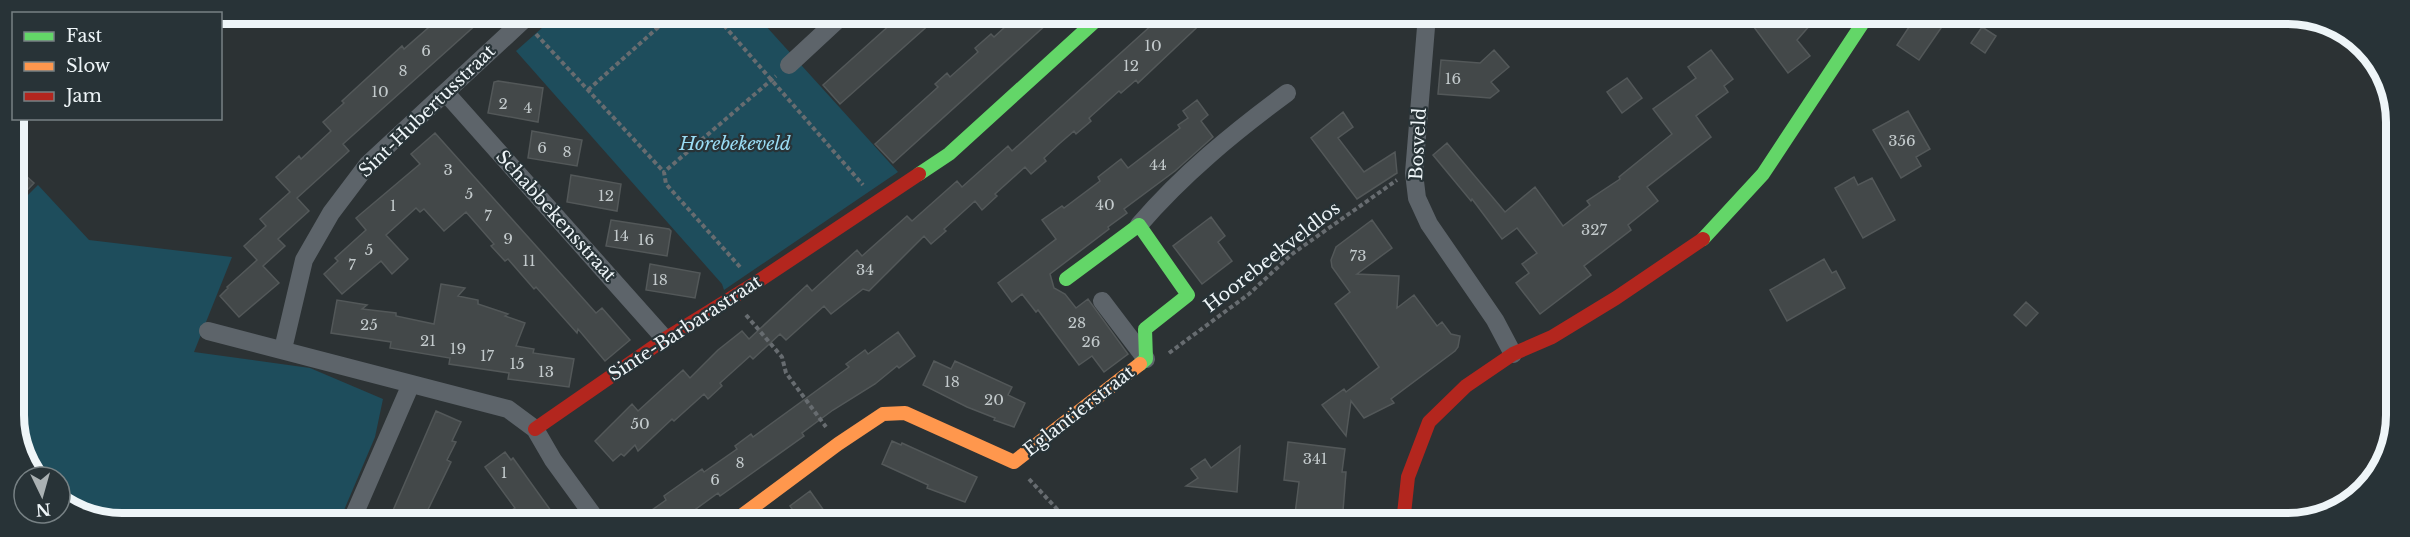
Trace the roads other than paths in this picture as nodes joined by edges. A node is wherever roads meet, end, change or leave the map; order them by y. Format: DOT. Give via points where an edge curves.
graph roads {
  1 [pos="518,24"];
  2 [pos="833,24"];
  3 [pos="1092,24"];
  4 [pos="1426,24"];
  5 [pos="1863,24"];
  6 [pos="789,65"];
  7 [pos="446,93"];
  8 [pos="1287,93"];
  9 [pos="1138,225"];
  10 [pos="1066,279"];
  11 [pos="1102,301"];
  12 [pos="208,331"];
  13 [pos="665,339"];
  14 [pos="283,349"];
  15 [pos="1514,354"];
  16 [pos="1146,359"];
  17 [pos="411,384"];
  18 [pos="535,429"];
  19 [pos="355,513"];
  20 [pos="591,513"];
  21 [pos="752,513"];
  22 [pos="1404,513"];
  1 -- 7 [label="street, Sint-Hubertusstraat"];
  2 -- 6 [label="street"];
  3 -- 13 [label="street, Sinte-Barbarastraat" via="949,154"];
  4 -- 15 [label="street, Bosveld" via="1414,173 1418,198 1429,224"];
  5 -- 15 [label="street" via="1763,174 1705,237 1562,332"];
  7 -- 13 [label="street, Schabbekensstraat"];
  7 -- 14 [label="street, Sint-Hubertusstraat" via="368,164 331,213 304,260"];
  8 -- 9 [label="street" via="1229,136 1171,188"];
  9 -- 10 [label="street"];
  9 -- 16 [label="street, Eglantierstraat" via="1188,295 1144,329"];
  11 -- 16 [label="street, Eglantierstraat"];
  12 -- 14 [label="street"];
  13 -- 18 [label="street, Sinte-Barbarastraat"];
  14 -- 17 [label="street"];
  15 -- 22 [label="street" via="1466,386 1430,422 1408,477"];
  16 -- 21 [label="street, Eglantierstraat" via="1014,462 905,413 884,414 838,444"];
  17 -- 18 [label="street" via="508,409"];
  17 -- 19 [label="street"];
  18 -- 20 [label="street"];
}
